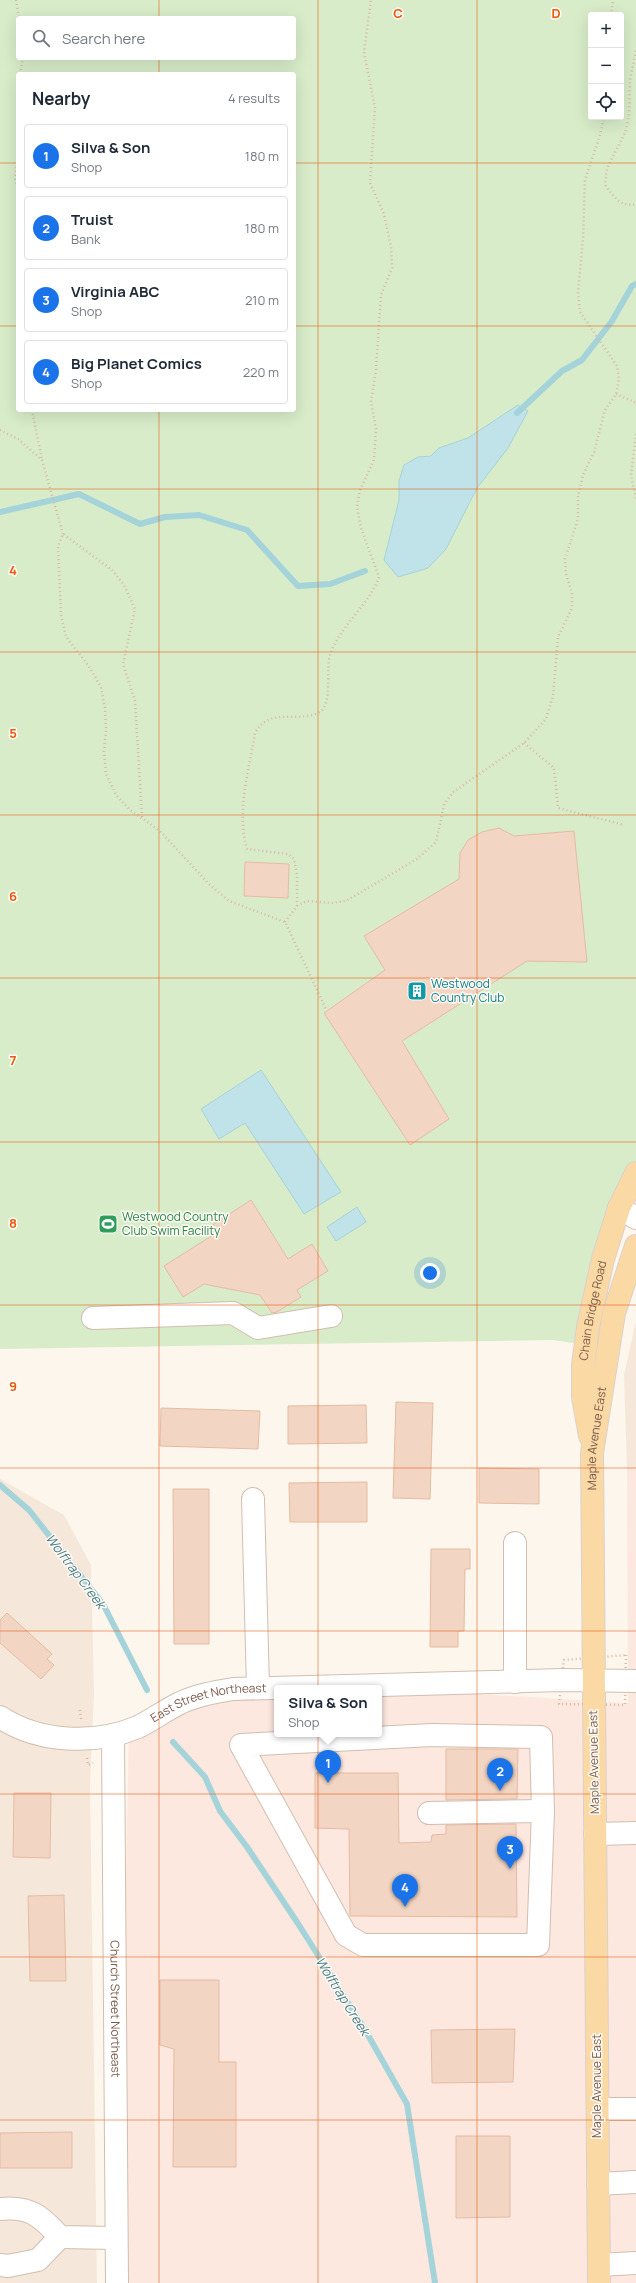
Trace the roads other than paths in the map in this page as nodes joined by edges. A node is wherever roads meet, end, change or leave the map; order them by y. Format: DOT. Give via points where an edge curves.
graph roads {
  1 [pos="636,1173"];
  2 [pos="630,1210"];
  3 [pos="636,1246"];
  4 [pos="331,1316"];
  5 [pos="93,1318"];
  6 [pos="592,1453"];
  7 [pos="253,1499"];
  8 [pos="515,1543"];
  9 [pos="594,1680"];
  10 [pos="636,1681"];
  11 [pos="515,1682"];
  12 [pos="382,1685"];
  13 [pos="258,1688"];
  14 [pos="274,1688"];
  15 [pos="0,1717"];
  16 [pos="113,1735"];
  17 [pos="543,1811"];
  18 [pos="429,1813"];
  19 [pos="595,1834"];
  20 [pos="636,1834"];
  21 [pos="636,2109"];
  22 [pos="598,2110"];
  23 [pos="636,2182"];
  24 [pos="598,2184"];
  25 [pos="0,2208"];
  26 [pos="60,2237"];
  27 [pos="116,2238"];
  28 [pos="636,2263"];
  29 [pos="0,2265"];
  30 [pos="599,2274"];
  31 [pos="117,2283"];
  1 -- 2 [label="main road, Chain Bridge Road"];
  2 -- 6 [label="main road, Chain Bridge Road" via="603,1258 588,1327 583,1396"];
  3 -- 6 [label="main road, Maple Avenue East" via="614,1313"];
  4 -- 5 [label="street" via="258,1328 233,1313"];
  6 -- 9 [label="main road, Maple Avenue East"];
  7 -- 13 [label="street"];
  8 -- 11 [label="street"];
  9 -- 10 [label="street, East Street Northeast"];
  9 -- 11 [label="street, East Street Northeast"];
  9 -- 19 [label="main road, Maple Avenue East"];
  11 -- 12 [label="street, East Street Northeast"];
  13 -- 14 [label="street, East Street Northeast"];
  13 -- 16 [label="street, East Street Northeast" via="205,1694"];
  15 -- 16 [label="street, East Street Northeast" via="31,1732 57,1738 84,1739"];
  16 -- 27 [label="street, Church Street Northeast"];
  17 -- 17 [label="street" via="541,1737 432,1735 241,1745 346,1935 363,1945 538,1945"];
  17 -- 18 [label="street"];
  19 -- 20 [label="street"];
  19 -- 22 [label="main road, Maple Avenue East"];
  21 -- 22 [label="street"];
  22 -- 24 [label="main road, Maple Avenue East"];
  23 -- 24 [label="street"];
  24 -- 30 [label="main road, Maple Avenue East"];
  25 -- 26 [label="street" via="17,2207 41,2216"];
  26 -- 27 [label="street"];
  26 -- 29 [label="street" via="38,2260 8,2266"];
  27 -- 31 [label="street, Church Street Northeast"];
  28 -- 30 [label="street"];
}
